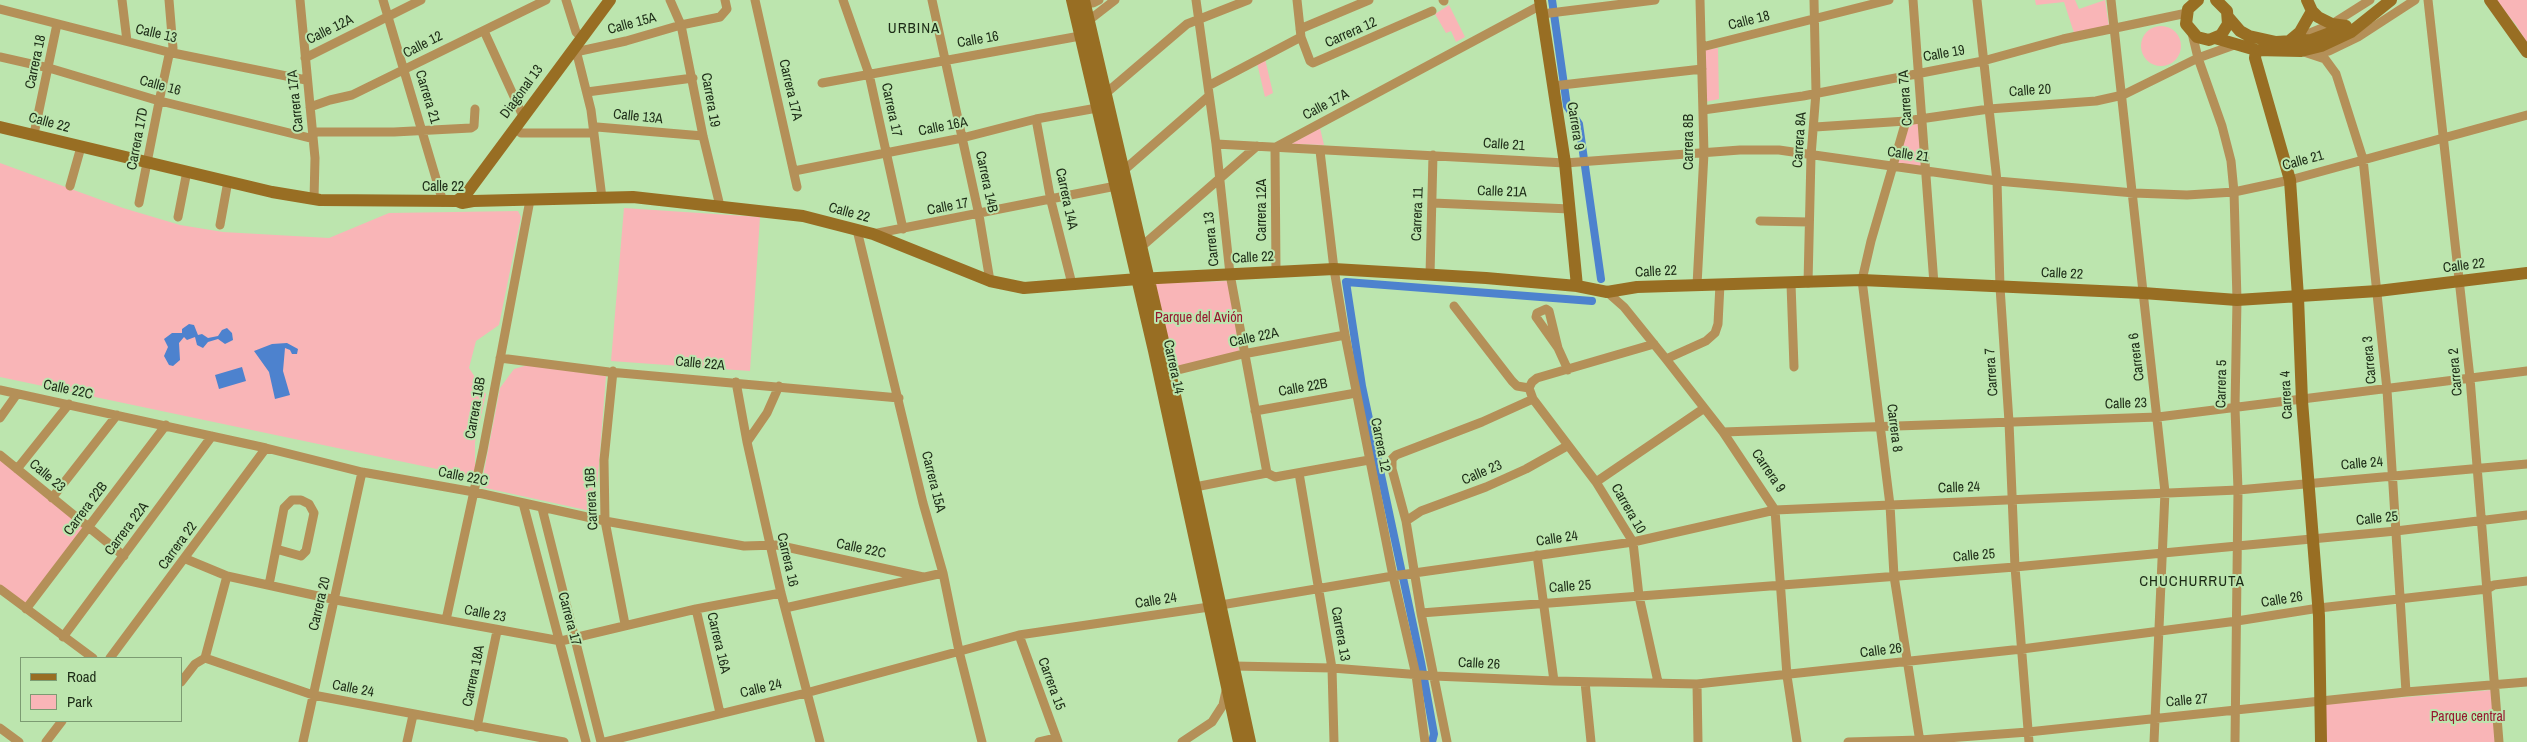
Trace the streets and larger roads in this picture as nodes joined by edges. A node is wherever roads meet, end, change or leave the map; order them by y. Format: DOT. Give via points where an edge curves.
graph roads {
  1 [pos="122,0"];
  2 [pos="169,0"];
  3 [pos="300,0"];
  4 [pos="383,0"];
  5 [pos="421,0"];
  6 [pos="546,0"];
  7 [pos="566,0"];
  8 [pos="610,0"];
  9 [pos="670,0"];
  10 [pos="725,0"];
  11 [pos="755,0"];
  12 [pos="843,0"];
  13 [pos="932,0"];
  14 [pos="1072,0"];
  15 [pos="1084,0"];
  16 [pos="1099,0"];
  17 [pos="1115,0"];
  18 [pos="1196,0"];
  19 [pos="1248,0"];
  20 [pos="1297,0"];
  21 [pos="1369,0"];
  22 [pos="1655,0"];
  23 [pos="1700,0"];
  24 [pos="1814,0"];
  25 [pos="1889,0"];
  26 [pos="1913,0"];
  27 [pos="1977,0"];
  28 [pos="2111,0"];
  29 [pos="2178,0"];
  30 [pos="2198,0"];
  31 [pos="2216,0"];
  32 [pos="2370,0"];
  33 [pos="2390,0"];
  34 [pos="2415,0"];
  35 [pos="2428,0"];
  36 [pos="2490,0"];
  37 [pos="2310,5"];
  38 [pos="0,9"];
  39 [pos="1546,9"];
  40 [pos="2380,9"];
  41 [pos="1432,11"];
  42 [pos="2188,11"];
  43 [pos="388,16"];
  44 [pos="2228,18"];
  45 [pos="1814,19"];
  46 [pos="1088,21"];
  47 [pos="1198,21"];
  48 [pos="57,24"];
  49 [pos="2332,24"];
  50 [pos="681,25"];
  51 [pos="2346,26"];
  52 [pos="2114,28"];
  53 [pos="484,31"];
  54 [pos="1300,33"];
  55 [pos="2192,33"];
  56 [pos="1080,36"];
  57 [pos="582,38"];
  58 [pos="2215,38"];
  59 [pos="127,42"];
  60 [pos="2288,42"];
  61 [pos="2236,44"];
  62 [pos="1702,47"];
  63 [pos="2256,50"];
  64 [pos="2301,51"];
  65 [pos="171,52"];
  66 [pos="2527,52"];
  67 [pos="574,53"];
  68 [pos="0,57"];
  69 [pos="305,58"];
  70 [pos="2198,58"];
  71 [pos="945,60"];
  72 [pos="1983,61"];
  73 [pos="49,68"];
  74 [pos="1702,69"];
  75 [pos="404,70"];
  76 [pos="1918,72"];
  77 [pos="869,74"];
  78 [pos="693,78"];
  79 [pos="306,80"];
  80 [pos="822,83"];
  81 [pos="1559,85"];
  82 [pos="1208,91"];
  83 [pos="587,92"];
  84 [pos="1816,92"];
  85 [pos="1105,94"];
  86 [pos="2123,95"];
  87 [pos="159,100"];
  88 [pos="310,107"];
  89 [pos="1097,108"];
  90 [pos="475,109"];
  91 [pos="1989,109"];
  92 [pos="1703,110"];
  93 [pos="524,115"];
  94 [pos="2527,115"];
  95 [pos="1036,119"];
  96 [pos="1922,119"];
  97 [pos="1906,122"];
  98 [pos="0,127"];
  99 [pos="1815,127"];
  100 [pos="515,128"];
  101 [pos="422,130"];
  102 [pos="594,131"];
  103 [pos="34,134"];
  104 [pos="313,135"];
  105 [pos="703,136"];
  106 [pos="962,138"];
  107 [pos="2443,138"];
  108 [pos="1216,144"];
  109 [pos="1257,146"];
  110 [pos="81,147"];
  111 [pos="1275,148"];
  112 [pos="1320,151"];
  113 [pos="886,152"];
  114 [pos="1704,154"];
  115 [pos="1433,155"];
  116 [pos="1812,156"];
  117 [pos="2362,159"];
  118 [pos="148,162"];
  119 [pos="1571,163"];
  120 [pos="1894,166"];
  121 [pos="187,171"];
  122 [pos="794,171"];
  123 [pos="1123,171"];
  124 [pos="1926,171"];
  125 [pos="1219,177"];
  126 [pos="2290,180"];
  127 [pos="228,181"];
  128 [pos="1997,181"];
  129 [pos="70,186"];
  130 [pos="797,186"];
  131 [pos="1116,186"];
  132 [pos="2234,192"];
  133 [pos="2134,193"];
  134 [pos="466,198"];
  135 [pos="602,198"];
  136 [pos="314,199"];
  137 [pos="530,200"];
  138 [pos="1051,201"];
  139 [pos="442,202"];
  140 [pos="139,203"];
  141 [pos="1433,203"];
  142 [pos="720,206"];
  143 [pos="1570,209"];
  144 [pos="979,215"];
  145 [pos="178,217"];
  146 [pos="1760,221"];
  147 [pos="1809,222"];
  148 [pos="220,225"];
  149 [pos="903,229"];
  150 [pos="857,230"];
  151 [pos="873,234"];
  152 [pos="1141,247"];
  153 [pos="1334,269"];
  154 [pos="1276,271"];
  155 [pos="2527,273"];
  156 [pos="1230,274"];
  157 [pos="1430,275"];
  158 [pos="1143,279"];
  159 [pos="1862,280"];
  160 [pos="990,281"];
  161 [pos="2461,281"];
  162 [pos="1808,283"];
  163 [pos="1072,284"];
  164 [pos="1720,284"];
  165 [pos="1791,284"];
  166 [pos="1934,284"];
  167 [pos="1697,285"];
  168 [pos="1577,286"];
  169 [pos="2000,287"];
  170 [pos="2378,291"];
  171 [pos="1607,292"];
  172 [pos="2144,293"];
  173 [pos="2298,297"];
  174 [pos="2237,300"];
  175 [pos="1454,306"];
  176 [pos="1345,335"];
  177 [pos="1654,344"];
  178 [pos="1558,348"];
  179 [pos="1243,354"];
  180 [pos="500,358"];
  181 [pos="1666,359"];
  182 [pos="1794,367"];
  183 [pos="1568,370"];
  184 [pos="613,371"];
  185 [pos="2527,371"];
  186 [pos="1170,372"];
  187 [pos="2470,378"];
  188 [pos="736,382"];
  189 [pos="779,386"];
  190 [pos="1529,388"];
  191 [pos="0,390"];
  192 [pos="2387,390"];
  193 [pos="1356,393"];
  194 [pos="17,394"];
  195 [pos="899,398"];
  196 [pos="1533,399"];
  197 [pos="2302,401"];
  198 [pos="69,404"];
  199 [pos="2235,408"];
  200 [pos="1703,409"];
  201 [pos="1255,411"];
  202 [pos="117,415"];
  203 [pos="2158,417"];
  204 [pos="0,418"];
  205 [pos="2009,422"];
  206 [pos="166,425"];
  207 [pos="1880,427"];
  208 [pos="1723,432"];
  209 [pos="212,436"];
  210 [pos="747,442"];
  211 [pos="1567,446"];
  212 [pos="266,448"];
  213 [pos="0,456"];
  214 [pos="1369,460"];
  215 [pos="2527,464"];
  216 [pos="2477,467"];
  217 [pos="17,469"];
  218 [pos="362,472"];
  219 [pos="1268,473"];
  220 [pos="1299,473"];
  221 [pos="2393,476"];
  222 [pos="1596,482"];
  223 [pos="2308,483"];
  224 [pos="1195,487"];
  225 [pos="2238,490"];
  226 [pos="474,492"];
  227 [pos="2165,492"];
  228 [pos="52,498"];
  229 [pos="2012,500"];
  230 [pos="523,504"];
  231 [pos="1890,505"];
  232 [pos="542,508"];
  233 [pos="1775,510"];
  234 [pos="2527,515"];
  235 [pos="1406,521"];
  236 [pos="605,522"];
  237 [pos="2482,522"];
  238 [pos="89,529"];
  239 [pos="2396,531"];
  240 [pos="2312,539"];
  241 [pos="1633,542"];
  242 [pos="770,545"];
  243 [pos="2235,546"];
  244 [pos="276,550"];
  245 [pos="2162,553"];
  246 [pos="1537,555"];
  247 [pos="124,556"];
  248 [pos="186,559"];
  249 [pos="2015,567"];
  250 [pos="943,573"];
  251 [pos="1412,573"];
  252 [pos="1395,575"];
  253 [pos="227,576"];
  254 [pos="1894,576"];
  255 [pos="923,577"];
  256 [pos="2527,581"];
  257 [pos="269,585"];
  258 [pos="1780,586"];
  259 [pos="1318,588"];
  260 [pos="0,589"];
  261 [pos="2487,589"];
  262 [pos="780,593"];
  263 [pos="1639,596"];
  264 [pos="2399,598"];
  265 [pos="336,600"];
  266 [pos="1542,603"];
  267 [pos="1215,606"];
  268 [pos="785,608"];
  269 [pos="2319,608"];
  270 [pos="26,609"];
  271 [pos="696,609"];
  272 [pos="1421,613"];
  273 [pos="446,620"];
  274 [pos="2237,621"];
  275 [pos="625,624"];
  276 [pos="498,631"];
  277 [pos="2158,631"];
  278 [pos="1019,636"];
  279 [pos="63,637"];
  280 [pos="575,638"];
  281 [pos="561,641"];
  282 [pos="2022,648"];
  283 [pos="959,651"];
  284 [pos="92,657"];
  285 [pos="111,657"];
  286 [pos="205,658"];
  287 [pos="1909,661"];
  288 [pos="1234,666"];
  289 [pos="1332,668"];
  290 [pos="1425,675"];
  291 [pos="1787,676"];
  292 [pos="182,681"];
  293 [pos="1554,681"];
  294 [pos="1585,682"];
  295 [pos="1658,682"];
  296 [pos="2527,682"];
  297 [pos="1227,684"];
  298 [pos="1697,684"];
  299 [pos="2494,685"];
  300 [pos="2406,692"];
  301 [pos="806,693"];
  302 [pos="313,695"];
  303 [pos="2320,701"];
  304 [pos="2234,710"];
  305 [pos="720,713"];
  306 [pos="414,715"];
  307 [pos="2157,718"];
  308 [pos="61,722"];
  309 [pos="477,727"];
  310 [pos="0,728"];
  311 [pos="2028,732"];
  312 [pos="505,737"];
  313 [pos="1057,740"];
  314 [pos="1920,741"];
  315 [pos="19,742"];
  316 [pos="46,742"];
  317 [pos="303,742"];
  318 [pos="407,742"];
  319 [pos="564,742"];
  320 [pos="586,742"];
  321 [pos="603,742"];
  322 [pos="820,742"];
  323 [pos="982,742"];
  324 [pos="1039,742"];
  325 [pos="1182,742"];
  326 [pos="1239,742"];
  327 [pos="1250,742"];
  328 [pos="1334,742"];
  329 [pos="1425,742"];
  330 [pos="1447,742"];
  331 [pos="1591,742"];
  332 [pos="1698,742"];
  333 [pos="1797,742"];
  334 [pos="1848,742"];
  335 [pos="2029,742"];
  336 [pos="2154,742"];
  337 [pos="2235,742"];
  338 [pos="2321,742"];
  339 [pos="2499,742"];
  1 -- 59 [label="street"];
  2 -- 65 [label="street"];
  3 -- 69 [label="street, Carrera 17A"];
  4 -- 43 [label="street, Carrera 21"];
  5 -- 43 [label="street, Calle 12A"];
  6 -- 53 [label="street, Calle 12"];
  7 -- 57 [label="street" via="576,32"];
  8 -- 57 [label="street, Diagonal 13"];
  9 -- 50 [label="street, Carrera 19"];
  10 -- 50 [label="street, Calle 15A" via="727,9 720,17"];
  11 -- 122 [label="street, Carrera 17A"];
  12 -- 77 [label="street, Carrera 17"];
  13 -- 71 [label="street, Carrera 14B"];
  14 -- 56 [label="street, Carrera 14"];
  15 -- 16 [label="street" via="1093,3"];
  15 -- 46 [label="street, Carrera 14"];
  17 -- 46 [label="street"];
  18 -- 47 [label="street, Carrera 13"];
  19 -- 47 [label="street"];
  20 -- 54 [label="street, Carrera 12"];
  21 -- 54 [label="street"];
  22 -- 39 [label="street, Calle 17A"];
  23 -- 62 [label="street, Carrera 8B"];
  24 -- 45 [label="street, Carrera 8A"];
  25 -- 45 [label="street, Calle 18"];
  26 -- 76 [label="street, Carrera 7A"];
  27 -- 72 [label="street, Carrera 7"];
  28 -- 52 [label="street, Carrera 6"];
  29 -- 42 [label="street"];
  30 -- 42 [label="street"];
  31 -- 44 [label="street" via="2224,6"];
  32 -- 49 [label="street"];
  33 -- 40 [label="street"];
  34 -- 64 [label="street" via="2358,37 2329,51"];
  35 -- 107 [label="street, Carrera 2"];
  36 -- 66 [label="street"];
  37 -- 49 [label="street"];
  37 -- 60 [label="street" via="2300,32"];
  38 -- 48 [label="street, Calle 13"];
  39 -- 81 [label="street, Carrera 9"];
  39 -- 111 [label="street, Calle 17A"];
  40 -- 51 [label="street"];
  40 -- 64 [label="street" via="2351,32"];
  41 -- 54 [label="street, Carrera 12" via="1319,62 1310,61"];
  42 -- 52 [label="street, Calle 19"];
  42 -- 55 [label="street" via="2186,24"];
  43 -- 69 [label="street, Calle 12A"];
  43 -- 75 [label="street, Carrera 21"];
  44 -- 58 [label="street" via="2225,30"];
  44 -- 60 [label="street" via="2250,36"];
  45 -- 62 [label="street, Calle 18"];
  45 -- 84 [label="street, Carrera 8A"];
  46 -- 85 [label="street, Carrera 14"];
  47 -- 82 [label="street, Carrera 13"];
  47 -- 85 [label="street" via="1187,24"];
  48 -- 59 [label="street, Calle 13"];
  48 -- 73 [label="street, Carrera 18"];
  49 -- 51 [label="street"];
  49 -- 60 [label="street"];
  50 -- 67 [label="street, Calle 15A"];
  50 -- 78 [label="street, Carrera 19"];
  51 -- 60 [label="street" via="2311,40"];
  52 -- 72 [label="street, Calle 19"];
  52 -- 86 [label="street, Carrera 6"];
  53 -- 75 [label="street, Calle 12"];
  53 -- 93 [label="street"];
  54 -- 82 [label="street"];
  55 -- 58 [label="street" via="2203,40"];
  55 -- 70 [label="street, Carrera 5"];
  56 -- 71 [label="street, Calle 16"];
  56 -- 89 [label="street, Carrera 14"];
  57 -- 67 [label="street, Diagonal 13"];
  58 -- 61 [label="street"];
  59 -- 65 [label="street, Calle 13"];
  61 -- 63 [label="street"];
  61 -- 70 [label="street, Calle 20"];
  62 -- 74 [label="street, Carrera 8B"];
  63 -- 64 [label="street"];
  63 -- 126 [label="street, Carrera 4" via="2255,58"];
  64 -- 117 [label="street, Carrera 3" via="2325,59 2336,74"];
  65 -- 79 [label="street, Calle 13"];
  65 -- 87 [label="street, Carrera 17D"];
  67 -- 83 [label="street"];
  67 -- 93 [label="street, Diagonal 13"];
  68 -- 73 [label="street, Calle 16"];
  69 -- 79 [label="street, Carrera 17A"];
  70 -- 86 [label="street, Calle 20"];
  70 -- 132 [label="street, Carrera 5" via="2222,126 2231,161"];
  71 -- 77 [label="street, Calle 16"];
  71 -- 106 [label="street, Carrera 14B"];
  72 -- 76 [label="street, Calle 19"];
  72 -- 91 [label="street, Carrera 7"];
  73 -- 87 [label="street, Calle 16"];
  73 -- 103 [label="street, Carrera 18"];
  74 -- 81 [label="street"];
  74 -- 92 [label="street, Carrera 8B"];
  75 -- 88 [label="street, Calle 12" via="352,95"];
  75 -- 101 [label="street, Carrera 21"];
  76 -- 84 [label="street, Calle 19"];
  76 -- 96 [label="street, Carrera 7A"];
  77 -- 80 [label="street, Calle 16"];
  77 -- 113 [label="street, Carrera 17"];
  78 -- 83 [label="street"];
  78 -- 105 [label="street, Carrera 19"];
  79 -- 88 [label="street, Carrera 17A"];
  81 -- 119 [label="street, Carrera 9"];
  82 -- 108 [label="street, Carrera 13"];
  82 -- 123 [label="street"];
  83 -- 102 [label="street"];
  84 -- 92 [label="street, Calle 19"];
  84 -- 99 [label="street, Carrera 8A"];
  85 -- 123 [label="street, Carrera 14"];
  86 -- 91 [label="street, Calle 20" via="2096,101"];
  86 -- 133 [label="street, Carrera 6"];
  87 -- 104 [label="street, Calle 16" via="310,138"];
  87 -- 118 [label="street, Carrera 17D"];
  88 -- 104 [label="street, Carrera 17A"];
  89 -- 95 [label="street, Calle 16A"];
  89 -- 131 [label="street, Carrera 14"];
  90 -- 101 [label="street, Calle 16" via="472,128"];
  91 -- 96 [label="street, Calle 20"];
  91 -- 128 [label="street, Carrera 7"];
  92 -- 114 [label="street, Carrera 8B"];
  93 -- 100 [label="street, Diagonal 13"];
  94 -- 107 [label="street, Calle 21"];
  95 -- 106 [label="street, Calle 16A"];
  95 -- 138 [label="street, Carrera 14A"];
  96 -- 97 [label="street, Calle 20"];
  96 -- 124 [label="street, Carrera 7A"];
  97 -- 99 [label="street, Calle 20"];
  97 -- 120 [label="street, Carrera 8"];
  98 -- 103 [label="street, Calle 22"];
  99 -- 116 [label="street, Carrera 8A"];
  100 -- 102 [label="street, Calle 13A" via="521,133"];
  100 -- 134 [label="street, Diagonal 13"];
  101 -- 104 [label="street, Calle 16" via="316,132"];
  101 -- 139 [label="street, Carrera 21"];
  102 -- 105 [label="street, Calle 13A" via="598,127"];
  102 -- 135 [label="street"];
  103 -- 110 [label="street, Calle 22"];
  104 -- 136 [label="street, Carrera 17A"];
  105 -- 142 [label="street, Carrera 19"];
  106 -- 113 [label="street, Calle 16A"];
  106 -- 144 [label="street, Carrera 14B"];
  107 -- 117 [label="street, Calle 21"];
  107 -- 161 [label="street, Carrera 2"];
  108 -- 109 [label="street"];
  108 -- 125 [label="street, Carrera 13"];
  109 -- 111 [label="street"];
  109 -- 125 [label="street"];
  110 -- 118 [label="street, Calle 22"];
  110 -- 129 [label="street"];
  111 -- 112 [label="street, Calle 21"];
  111 -- 154 [label="street, Carrera 12A"];
  112 -- 115 [label="street, Calle 21"];
  112 -- 153 [label="street, Carrera 12"];
  113 -- 122 [label="street, Calle 16A"];
  113 -- 149 [label="street, Carrera 17"];
  114 -- 116 [label="street, Calle 21" via="1779,150"];
  114 -- 119 [label="street, Calle 21"];
  114 -- 167 [label="street, Carrera 8B"];
  115 -- 119 [label="street, Calle 21"];
  115 -- 141 [label="street, Carrera 11"];
  116 -- 120 [label="street, Calle 21"];
  116 -- 147 [label="street, Carrera 8A"];
  117 -- 126 [label="street, Calle 21"];
  117 -- 170 [label="street, Carrera 3"];
  118 -- 121 [label="street, Calle 22"];
  118 -- 140 [label="street, Carrera 17D"];
  119 -- 143 [label="street, Carrera 9"];
  120 -- 124 [label="street, Calle 21"];
  120 -- 159 [label="street, Carrera 8"];
  121 -- 127 [label="street, Calle 22"];
  121 -- 145 [label="street"];
  122 -- 130 [label="street, Carrera 17A"];
  123 -- 152 [label="street, Carrera 14"];
  124 -- 128 [label="street, Calle 21"];
  124 -- 166 [label="street, Carrera 7A"];
  125 -- 152 [label="street"];
  125 -- 156 [label="street, Carrera 13"];
  126 -- 132 [label="street, Calle 21"];
  126 -- 173 [label="street, Carrera 4"];
  127 -- 136 [label="street, Calle 22"];
  127 -- 148 [label="street"];
  128 -- 133 [label="street, Calle 21"];
  128 -- 169 [label="street, Carrera 7"];
  131 -- 138 [label="street, Calle 17"];
  131 -- 158 [label="street, Carrera 14"];
  132 -- 133 [label="street, Calle 21" via="2186,195"];
  132 -- 174 [label="street, Carrera 5"];
  133 -- 172 [label="street, Carrera 6"];
  134 -- 137 [label="street, Calle 22"];
  134 -- 139 [label="street, Calle 22"];
  135 -- 137 [label="street, Calle 22"];
  135 -- 142 [label="street, Calle 22"];
  136 -- 139 [label="street, Calle 22"];
  137 -- 180 [label="street, Carrera 18B"];
  138 -- 144 [label="street, Calle 17"];
  138 -- 163 [label="street, Carrera 14A"];
  141 -- 143 [label="street, Calle 21A"];
  141 -- 157 [label="street, Carrera 11"];
  142 -- 150 [label="street, Calle 22" via="804,216"];
  143 -- 168 [label="street, Carrera 9"];
  144 -- 149 [label="street, Calle 17"];
  144 -- 160 [label="street, Carrera 14B"];
  146 -- 147 [label="street"];
  147 -- 162 [label="street, Carrera 8A"];
  149 -- 151 [label="street, Calle 17"];
  150 -- 151 [label="street, Calle 22"];
  150 -- 195 [label="street, Carrera 15A"];
  151 -- 160 [label="street, Calle 22"];
  152 -- 158 [label="street, Carrera 14"];
  153 -- 154 [label="street, Calle 22"];
  153 -- 157 [label="street, Calle 22"];
  153 -- 176 [label="street, Carrera 12"];
  154 -- 156 [label="street, Calle 22"];
  155 -- 161 [label="street, Calle 22"];
  156 -- 158 [label="street, Calle 22"];
  156 -- 179 [label="street, Carrera 13"];
  157 -- 168 [label="street, Calle 22"];
  158 -- 163 [label="street, Calle 22"];
  158 -- 186 [label="street, Carrera 14"];
  158 -- 267 [label="street, Carrera 14"];
  159 -- 162 [label="street, Calle 22"];
  159 -- 166 [label="street, Calle 22"];
  159 -- 207 [label="street, Carrera 8"];
  160 -- 163 [label="street, Calle 22" via="1024,288"];
  161 -- 170 [label="street, Calle 22"];
  161 -- 187 [label="street, Carrera 2"];
  162 -- 165 [label="street, Calle 22"];
  164 -- 165 [label="street, Calle 22"];
  164 -- 167 [label="street, Calle 22"];
  164 -- 181 [label="street" via="1715,334"];
  165 -- 182 [label="street"];
  166 -- 169 [label="street, Calle 22"];
  167 -- 171 [label="street, Calle 22" via="1636,287"];
  168 -- 171 [label="street, Calle 22"];
  169 -- 172 [label="street, Calle 22"];
  169 -- 205 [label="street, Carrera 7"];
  170 -- 173 [label="street, Calle 22"];
  170 -- 192 [label="street, Carrera 3"];
  171 -- 177 [label="street, Carrera 9" via="1624,307"];
  172 -- 174 [label="street, Calle 22"];
  172 -- 203 [label="street, Carrera 6"];
  173 -- 174 [label="street, Calle 22"];
  173 -- 197 [label="street, Carrera 4"];
  174 -- 199 [label="street, Carrera 5"];
  175 -- 190 [label="street" via="1512,381 1517,386"];
  176 -- 179 [label="street, Calle 22A"];
  176 -- 193 [label="street, Carrera 12"];
  177 -- 181 [label="street, Carrera 9"];
  177 -- 183 [label="street"];
  178 -- 183 [label="street"];
  179 -- 186 [label="street, Calle 22A"];
  179 -- 201 [label="street, Carrera 13"];
  180 -- 184 [label="street, Calle 22A"];
  180 -- 226 [label="street, Carrera 18B"];
  181 -- 200 [label="street, Carrera 9"];
  183 -- 190 [label="street" via="1538,378"];
  184 -- 188 [label="street, Calle 22A"];
  184 -- 236 [label="street, Carrera 16B" via="604,460"];
  185 -- 187 [label="street, Calle 23"];
  186 -- 224 [label="street, Carrera 14"];
  187 -- 192 [label="street, Calle 23"];
  187 -- 216 [label="street, Carrera 2"];
  188 -- 189 [label="street, Calle 22A"];
  188 -- 210 [label="street, Carrera 16"];
  189 -- 195 [label="street, Calle 22A"];
  189 -- 210 [label="street" via="767,413"];
  190 -- 196 [label="street, Carrera 10"];
  191 -- 194 [label="street, Calle 22C"];
  192 -- 197 [label="street, Calle 23"];
  192 -- 221 [label="street, Carrera 3"];
  193 -- 201 [label="street, Calle 22B"];
  193 -- 214 [label="street, Carrera 12"];
  194 -- 198 [label="street, Calle 22C"];
  194 -- 204 [label="street"];
  195 -- 250 [label="street, Carrera 15A"];
  196 -- 211 [label="street, Carrera 10"];
  196 -- 235 [label="street, Carrera 12" via="1392,459"];
  197 -- 199 [label="street, Calle 23"];
  197 -- 223 [label="street, Carrera 4"];
  198 -- 202 [label="street, Calle 22C"];
  198 -- 217 [label="street"];
  199 -- 203 [label="street, Calle 23"];
  199 -- 225 [label="street, Carrera 5"];
  200 -- 208 [label="street, Carrera 9"];
  200 -- 222 [label="street"];
  201 -- 219 [label="street, Carrera 13"];
  202 -- 206 [label="street, Calle 22C"];
  202 -- 228 [label="street"];
  203 -- 205 [label="street, Calle 23"];
  203 -- 227 [label="street, Carrera 6"];
  205 -- 207 [label="street, Calle 23"];
  205 -- 229 [label="street, Carrera 7"];
  206 -- 209 [label="street, Calle 22C"];
  206 -- 238 [label="street, Carrera 22B"];
  207 -- 208 [label="street, Calle 23"];
  207 -- 231 [label="street, Carrera 8"];
  208 -- 233 [label="street, Carrera 9"];
  209 -- 212 [label="street, Calle 22C"];
  209 -- 247 [label="street, Carrera 22A"];
  210 -- 242 [label="street, Carrera 16"];
  211 -- 222 [label="street, Carrera 10"];
  211 -- 235 [label="street, Calle 23" via="1486,488 1421,511"];
  212 -- 218 [label="street, Calle 22C"];
  212 -- 248 [label="street, Carrera 22"];
  213 -- 217 [label="street, Calle 23"];
  214 -- 220 [label="street"];
  214 -- 252 [label="street, Carrera 12"];
  215 -- 216 [label="street, Calle 24"];
  216 -- 221 [label="street, Calle 24"];
  216 -- 237 [label="street, Carrera 2"];
  217 -- 228 [label="street, Calle 23"];
  218 -- 226 [label="street, Calle 22C"];
  218 -- 265 [label="street, Carrera 20"];
  219 -- 220 [label="street" via="1275,477"];
  219 -- 224 [label="street"];
  220 -- 259 [label="street, Carrera 13"];
  221 -- 223 [label="street, Calle 24"];
  221 -- 239 [label="street, Carrera 3"];
  222 -- 241 [label="street, Carrera 10"];
  223 -- 225 [label="street, Calle 24"];
  223 -- 240 [label="street, Carrera 4"];
  224 -- 267 [label="street, Carrera 14"];
  225 -- 227 [label="street, Calle 24"];
  225 -- 243 [label="street, Carrera 5"];
  226 -- 230 [label="street, Calle 22C"];
  226 -- 273 [label="street, Carrera 18B"];
  227 -- 229 [label="street, Calle 24"];
  227 -- 245 [label="street, Carrera 6"];
  228 -- 238 [label="street, Calle 23"];
  229 -- 231 [label="street, Calle 24"];
  229 -- 249 [label="street, Carrera 7"];
  230 -- 232 [label="street, Calle 22C"];
  230 -- 281 [label="street, Carrera 17"];
  231 -- 233 [label="street, Calle 24"];
  231 -- 254 [label="street, Carrera 8"];
  232 -- 236 [label="street, Calle 22C"];
  232 -- 280 [label="street, Carrera 17"];
  233 -- 241 [label="street, Calle 24"];
  233 -- 258 [label="street, Carrera 9"];
  234 -- 237 [label="street, Calle 25"];
  235 -- 251 [label="street, Carrera 12"];
  236 -- 242 [label="street, Calle 22C" via="744,546"];
  236 -- 275 [label="street, Carrera 16B"];
  237 -- 239 [label="street, Calle 25"];
  237 -- 261 [label="street, Carrera 2"];
  238 -- 247 [label="street, Calle 23"];
  238 -- 270 [label="street, Carrera 22B"];
  239 -- 240 [label="street, Calle 25"];
  239 -- 264 [label="street, Carrera 3"];
  240 -- 243 [label="street, Calle 25"];
  240 -- 269 [label="street, Carrera 4"];
  241 -- 246 [label="street, Calle 24"];
  241 -- 263 [label="street, Carrera 10"];
  242 -- 255 [label="street, Calle 22C"];
  242 -- 262 [label="street, Carrera 16"];
  243 -- 245 [label="street, Calle 25"];
  243 -- 274 [label="street, Carrera 5"];
  244 -- 244 [label="street" via="287,503 301,500 309,504 314,513 306,551 301,556"];
  244 -- 257 [label="street"];
  245 -- 249 [label="street, Calle 25"];
  245 -- 277 [label="street, Carrera 6"];
  246 -- 251 [label="street, Calle 24"];
  246 -- 266 [label="street"];
  247 -- 279 [label="street, Carrera 22A"];
  248 -- 253 [label="street, Calle 23"];
  248 -- 285 [label="street, Carrera 22"];
  249 -- 254 [label="street, Calle 25"];
  249 -- 282 [label="street, Carrera 7"];
  250 -- 255 [label="street"];
  250 -- 283 [label="street, Carrera 15A"];
  251 -- 252 [label="street, Calle 24"];
  251 -- 272 [label="street, Carrera 12"];
  252 -- 259 [label="street, Calle 24"];
  252 -- 290 [label="street, Carrera 12"];
  253 -- 257 [label="street, Calle 23"];
  253 -- 286 [label="street"];
  254 -- 258 [label="street, Calle 25"];
  254 -- 287 [label="street, Carrera 8"];
  255 -- 268 [label="street"];
  256 -- 261 [label="street, Calle 26" via="2494,585"];
  257 -- 265 [label="street, Calle 23"];
  258 -- 263 [label="street, Calle 25"];
  258 -- 291 [label="street, Carrera 9"];
  259 -- 267 [label="street, Calle 24"];
  259 -- 289 [label="street, Carrera 13"];
  260 -- 270 [label="street"];
  261 -- 264 [label="street, Calle 26"];
  261 -- 299 [label="street, Carrera 2"];
  262 -- 268 [label="street, Carrera 16"];
  262 -- 271 [label="street, Calle 23"];
  263 -- 266 [label="street, Calle 25"];
  263 -- 295 [label="street, Carrera 10"];
  264 -- 269 [label="street, Calle 26"];
  264 -- 300 [label="street, Carrera 3"];
  265 -- 273 [label="street, Calle 23"];
  265 -- 302 [label="street, Carrera 20"];
  266 -- 272 [label="street, Calle 25"];
  266 -- 293 [label="street"];
  267 -- 278 [label="street, Calle 24"];
  267 -- 288 [label="street, Carrera 14"];
  267 -- 297 [label="street, Carrera 14"];
  268 -- 301 [label="street, Carrera 16"];
  269 -- 274 [label="street, Calle 26"];
  269 -- 303 [label="street, Carrera 4"];
  270 -- 279 [label="street"];
  271 -- 275 [label="street, Calle 23"];
  271 -- 305 [label="street, Carrera 16A"];
  272 -- 290 [label="street, Carrera 12"];
  273 -- 276 [label="street, Calle 23"];
  274 -- 277 [label="street, Calle 26"];
  274 -- 304 [label="street, Carrera 5"];
  275 -- 280 [label="street, Calle 23"];
  276 -- 281 [label="street, Calle 23"];
  276 -- 309 [label="street, Carrera 18A"];
  277 -- 282 [label="street, Calle 26"];
  277 -- 307 [label="street, Carrera 6"];
  278 -- 283 [label="street, Calle 24"];
  278 -- 313 [label="street, Carrera 15"];
  279 -- 284 [label="street"];
  280 -- 281 [label="street, Calle 23"];
  280 -- 321 [label="street, Carrera 17"];
  281 -- 320 [label="street, Carrera 17"];
  282 -- 287 [label="street, Calle 26"];
  282 -- 311 [label="street, Carrera 7"];
  283 -- 301 [label="street, Calle 24"];
  283 -- 323 [label="street, Carrera 15A"];
  286 -- 292 [label="street" via="195,664"];
  286 -- 302 [label="street, Calle 24"];
  287 -- 291 [label="street, Calle 26"];
  287 -- 314 [label="street, Carrera 8"];
  288 -- 289 [label="street, Calle 26"];
  288 -- 327 [label="street, Carrera 14"];
  289 -- 290 [label="street, Calle 26"];
  289 -- 328 [label="street, Carrera 13"];
  290 -- 293 [label="street, Calle 26"];
  290 -- 329 [label="street, Carrera 12"];
  290 -- 330 [label="street, Carrera 12"];
  291 -- 298 [label="street, Calle 26"];
  291 -- 333 [label="street, Carrera 9"];
  293 -- 294 [label="street, Calle 26"];
  294 -- 295 [label="street, Calle 26"];
  294 -- 331 [label="street"];
  295 -- 298 [label="street, Calle 26"];
  296 -- 299 [label="street, Calle 27"];
  297 -- 325 [label="street" via="1223,706 1212,722"];
  297 -- 326 [label="street, Carrera 14"];
  298 -- 332 [label="street"];
  299 -- 300 [label="street, Calle 27"];
  299 -- 339 [label="street, Carrera 2"];
  300 -- 303 [label="street, Calle 27"];
  301 -- 305 [label="street, Calle 24"];
  301 -- 322 [label="street, Carrera 16"];
  302 -- 306 [label="street, Calle 24"];
  302 -- 317 [label="street, Carrera 20"];
  303 -- 304 [label="street, Calle 27"];
  303 -- 338 [label="street, Carrera 4"];
  304 -- 307 [label="street, Calle 27"];
  304 -- 337 [label="street, Carrera 5"];
  305 -- 321 [label="street, Calle 24"];
  306 -- 309 [label="street, Calle 24"];
  306 -- 318 [label="street"];
  307 -- 311 [label="street, Calle 27"];
  307 -- 336 [label="street, Carrera 6"];
  308 -- 316 [label="street"];
  309 -- 312 [label="street, Calle 24"];
  310 -- 315 [label="street"];
  311 -- 314 [label="street, Calle 27"];
  311 -- 335 [label="street, Carrera 7"];
  312 -- 319 [label="street, Calle 24"];
  313 -- 324 [label="street"];
  314 -- 334 [label="street, Calle 27"];
}
